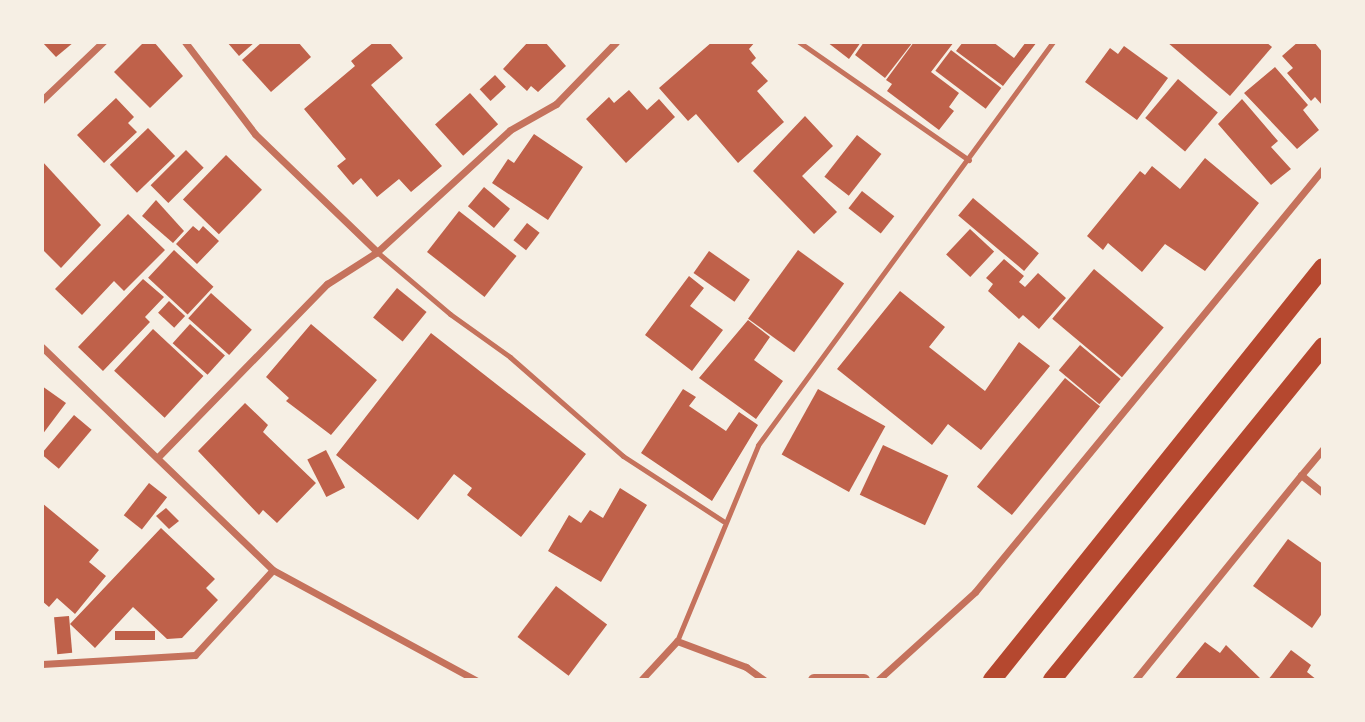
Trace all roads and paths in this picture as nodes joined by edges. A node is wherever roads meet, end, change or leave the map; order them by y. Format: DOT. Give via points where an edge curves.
graph roads {
  1 [pos="103,42"];
  2 [pos="185,42"];
  3 [pos="616,42"];
  4 [pos="799,42"];
  5 [pos="1053,42"];
  6 [pos="42,100"];
  7 [pos="969,160"];
  8 [pos="1323,169"];
  9 [pos="377,252"];
  10 [pos="1323,267"];
  11 [pos="1323,346"];
  12 [pos="42,347"];
  13 [pos="1323,449"];
  14 [pos="158,457"];
  15 [pos="1301,475"];
  16 [pos="1323,493"];
  17 [pos="723,520"];
  18 [pos="273,570"];
  19 [pos="677,641"];
  20 [pos="42,664"];
  21 [pos="1137,679"];
  22 [pos="476,680"];
  23 [pos="641,680"];
  24 [pos="764,680"];
  25 [pos="814,680"];
  26 [pos="864,680"];
  27 [pos="878,680"];
  28 [pos="992,680"];
  29 [pos="1052,680"];
  1 -- 6 [label="street"];
  2 -- 9 [label="street" via="255,134"];
  3 -- 9 [label="street" via="556,104 510,130"];
  4 -- 7 [label="lane"];
  5 -- 7 [label="lane"];
  7 -- 17 [label="lane" via="758,445"];
  8 -- 27 [label="street" via="975,592"];
  9 -- 14 [label="street" via="327,284"];
  9 -- 17 [label="lane" via="510,357 623,456"];
  10 -- 28 [label="main road"];
  11 -- 29 [label="main road"];
  12 -- 14 [label="street"];
  13 -- 15 [label="street"];
  14 -- 18 [label="street"];
  15 -- 16 [label="street"];
  15 -- 21 [label="street"];
  17 -- 19 [label="lane"];
  18 -- 20 [label="street" via="195,655"];
  18 -- 22 [label="street"];
  19 -- 23 [label="street"];
  19 -- 24 [label="street" via="746,667"];
  25 -- 26 [label="street"];
}
